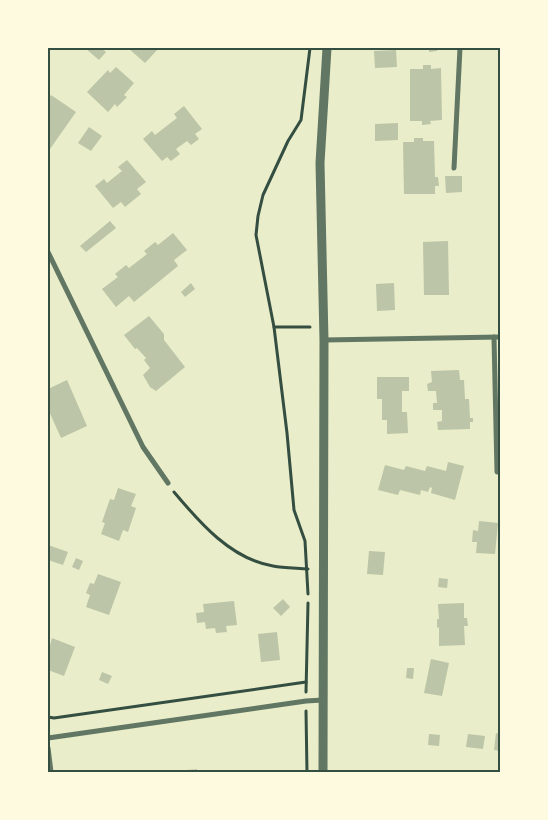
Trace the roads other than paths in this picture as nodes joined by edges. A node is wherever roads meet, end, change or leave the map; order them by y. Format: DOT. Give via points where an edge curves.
graph roads {
  1 [pos="326,48"];
  2 [pos="460,48"];
  3 [pos="454,168"];
  4 [pos="48,252"];
  5 [pos="494,337"];
  6 [pos="500,337"];
  7 [pos="324,340"];
  8 [pos="497,472"];
  9 [pos="168,483"];
  10 [pos="323,700"];
  11 [pos="48,738"];
  12 [pos="48,748"];
  13 [pos="51,772"];
  14 [pos="323,772"];
  1 -- 7 [label="street" via="320,163"];
  2 -- 3 [label="street"];
  4 -- 9 [label="street" via="142,447"];
  5 -- 6 [label="street"];
  5 -- 7 [label="street"];
  5 -- 8 [label="street"];
  7 -- 10 [label="street"];
  10 -- 11 [label="street"];
  10 -- 14 [label="street"];
  12 -- 13 [label="street"];
}
